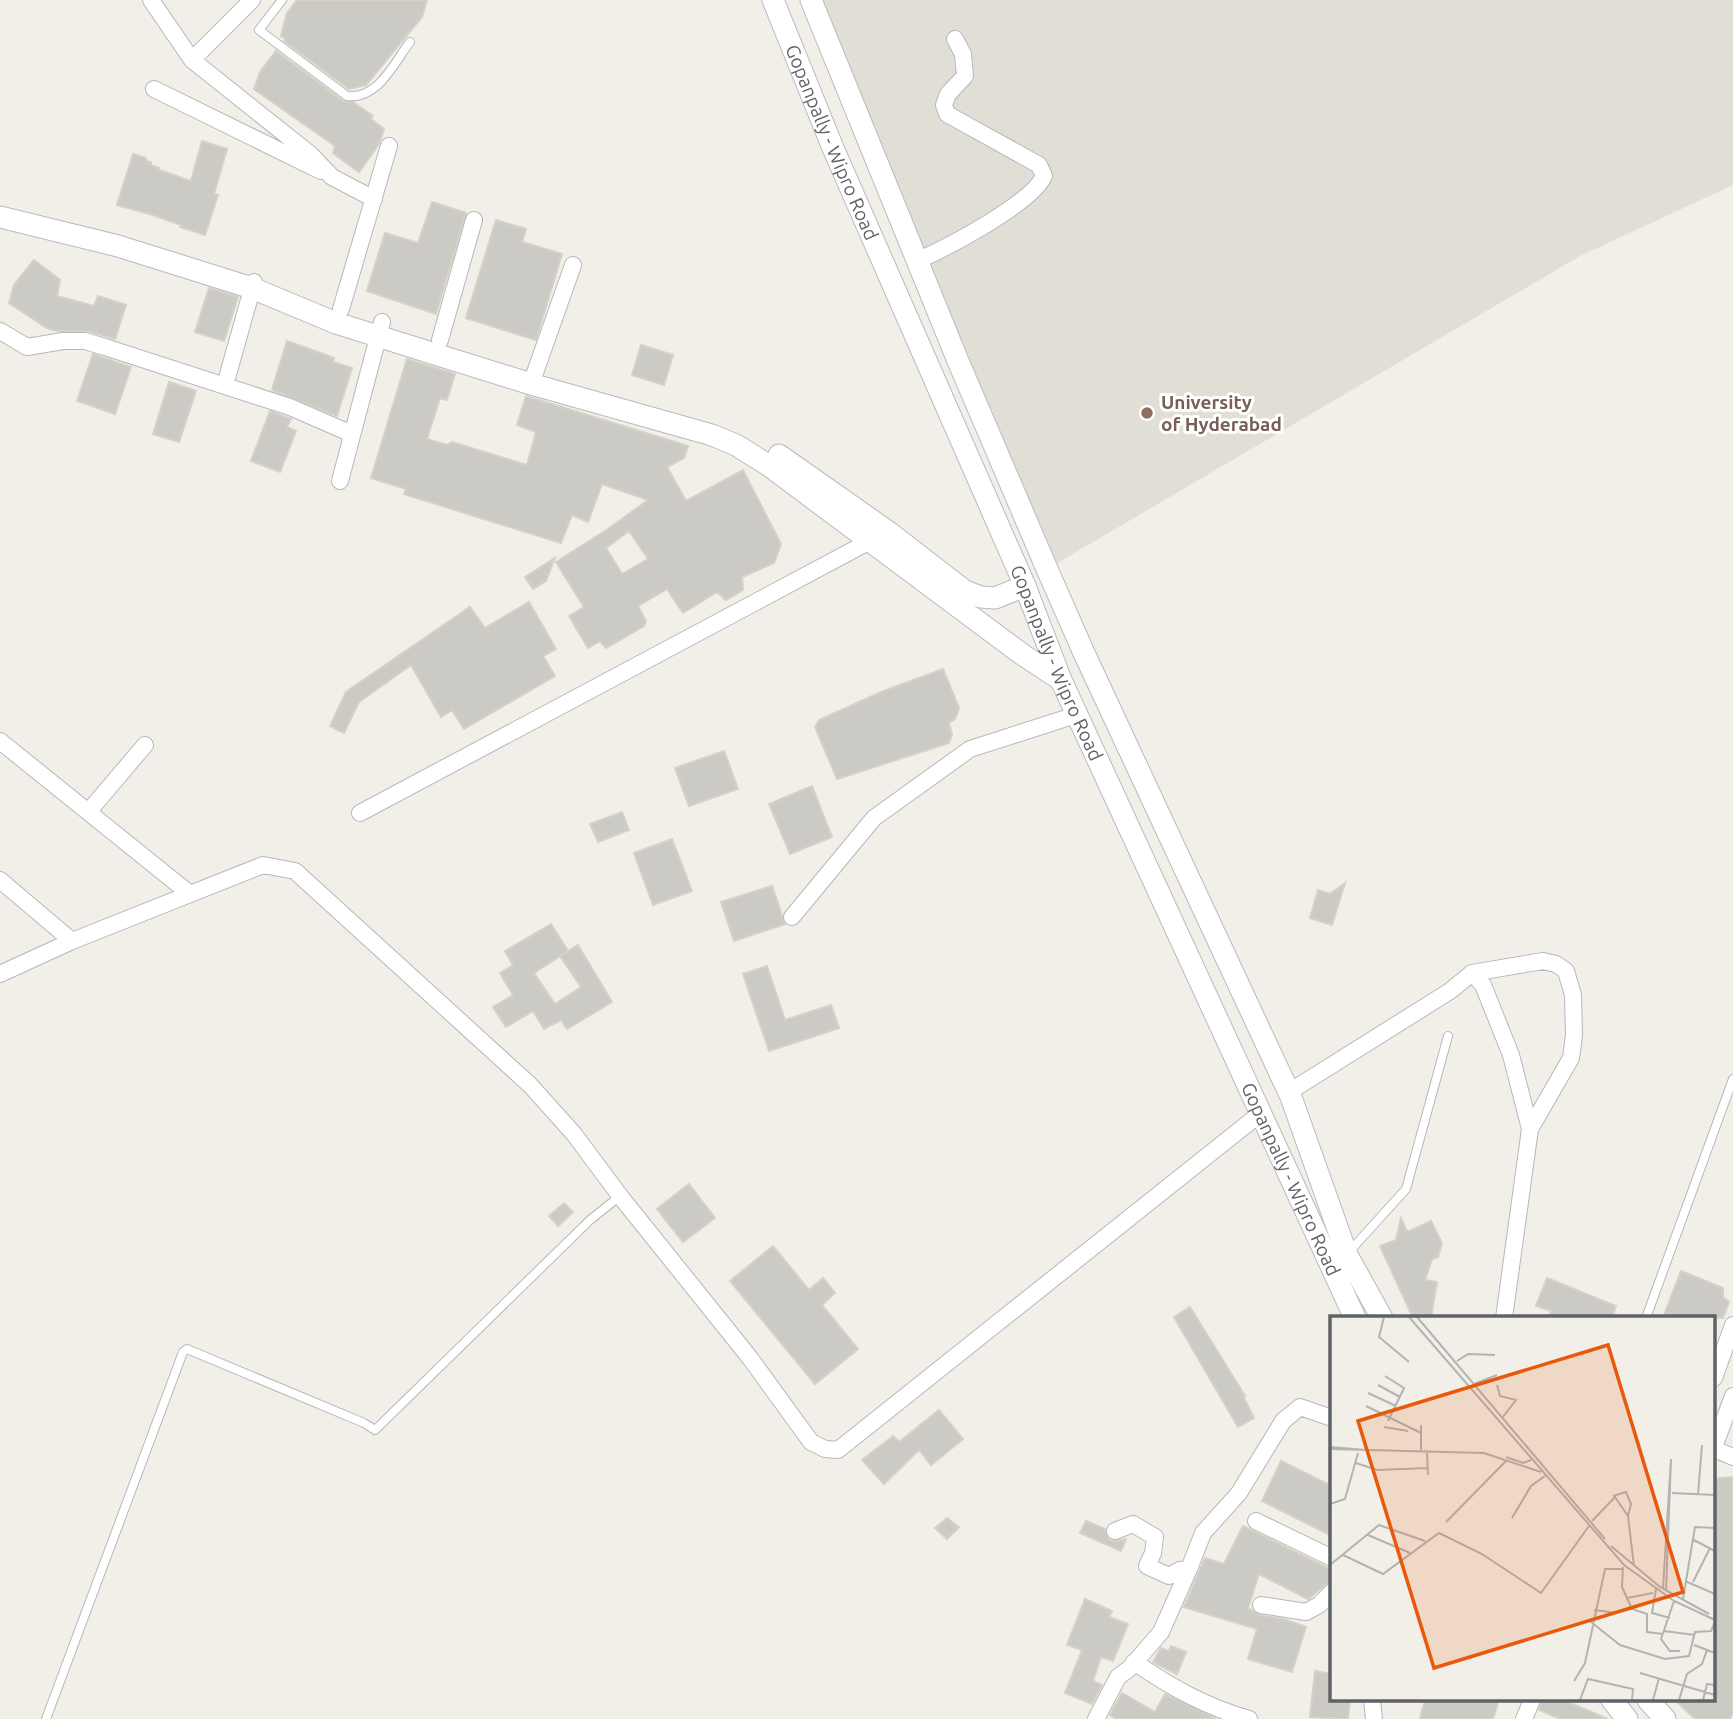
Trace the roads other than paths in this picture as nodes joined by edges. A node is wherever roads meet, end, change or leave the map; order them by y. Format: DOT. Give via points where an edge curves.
graph roads {
  1 [pos="151,0"];
  2 [pos="252,0"];
  3 [pos="282,0"];
  4 [pos="773,0"];
  5 [pos="811,0"];
  6 [pos="955,39"];
  7 [pos="410,42"];
  8 [pos="192,60"];
  9 [pos="154,89"];
  10 [pos="388,146"];
  11 [pos="332,177"];
  12 [pos="374,199"];
  13 [pos="0,201"];
  14 [pos="895,207"];
  15 [pos="0,217"];
  16 [pos="474,220"];
  17 [pos="864,220"];
  18 [pos="908,236"];
  19 [pos="877,250"];
  20 [pos="919,260"];
  21 [pos="573,265"];
  22 [pos="253,285"];
  23 [pos="341,309"];
  24 [pos="380,329"];
  25 [pos="0,331"];
  26 [pos="440,340"];
  27 [pos="533,377"];
  28 [pos="225,385"];
  29 [pos="352,434"];
  30 [pos="340,481"];
  31 [pos="872,540"];
  32 [pos="1025,586"];
  33 [pos="1061,680"];
  34 [pos="1079,714"];
  35 [pos="0,741"];
  36 [pos="145,745"];
  37 [pos="89,811"];
  38 [pos="360,813"];
  39 [pos="0,880"];
  40 [pos="190,894"];
  41 [pos="792,916"];
  42 [pos="72,941"];
  43 [pos="1472,973"];
  44 [pos="0,974"];
  45 [pos="1448,1036"];
  46 [pos="1733,1079"];
  47 [pos="1289,1092"];
  48 [pos="1261,1113"];
  49 [pos="1530,1129"];
  50 [pos="620,1196"];
  51 [pos="1347,1255"];
  52 [pos="1354,1316"];
  53 [pos="1381,1316"];
  54 [pos="1504,1316"];
  55 [pos="1647,1316"];
  56 [pos="1733,1325"];
  57 [pos="1716,1372"];
  58 [pos="1733,1396"];
  59 [pos="1330,1417"];
  60 [pos="1716,1443"];
  61 [pos="1716,1449"];
  62 [pos="1733,1457"];
  63 [pos="1256,1521"];
  64 [pos="1115,1531"];
  65 [pos="1330,1557"];
  66 [pos="1189,1569"];
  67 [pos="1330,1594"];
  68 [pos="1261,1605"];
  69 [pos="1134,1662"];
  70 [pos="1531,1702"];
  71 [pos="1614,1702"];
  72 [pos="1650,1702"];
  73 [pos="1212,1714"];
  74 [pos="46,1719"];
  75 [pos="1096,1719"];
  76 [pos="1249,1719"];
  77 [pos="1524,1719"];
  78 [pos="1628,1719"];
  79 [pos="1665,1719"];
  1 -- 8 [label="street"];
  2 -- 8 [label="street"];
  3 -- 7 [label="lane" via="259,30 347,96 373,91"];
  4 -- 17 [label="main road, Gopanpally - Wipro Road"];
  5 -- 14 [label="main road, Gopanpally - Wipro Road"];
  6 -- 20 [label="street" via="965,76 948,94 947,114 1039,165 1044,176 1017,203"];
  8 -- 11 [label="street" via="310,154"];
  9 -- 11 [label="street"];
  10 -- 12 [label="street"];
  11 -- 12 [label="street"];
  12 -- 23 [label="street"];
  13 -- 22 [label="main road"];
  14 -- 17 [label="main road"];
  14 -- 18 [label="main road, Gopanpally - Wipro Road"];
  15 -- 22 [label="main road"];
  16 -- 26 [label="street"];
  17 -- 19 [label="main road, Gopanpally - Wipro Road"];
  18 -- 19 [label="main road"];
  18 -- 20 [label="main road, Gopanpally - Wipro Road"];
  19 -- 32 [label="main road, Gopanpally - Wipro Road"];
  20 -- 47 [label="main road, Gopanpally - Wipro Road" via="1084,653"];
  21 -- 27 [label="street"];
  22 -- 23 [label="main road"];
  22 -- 24 [label="main road" via="336,323"];
  22 -- 28 [label="street"];
  23 -- 24 [label="main road"];
  24 -- 26 [label="main road"];
  24 -- 27 [label="main road"];
  24 -- 29 [label="street"];
  25 -- 28 [label="street" via="27,347 85,341"];
  26 -- 27 [label="main road"];
  27 -- 31 [label="main road" via="736,445"];
  27 -- 32 [label="main road" via="743,432 973,594 995,598"];
  28 -- 29 [label="street"];
  29 -- 30 [label="street"];
  31 -- 33 [label="main road"];
  31 -- 38 [label="street"];
  32 -- 33 [label="main road, Gopanpally - Wipro Road"];
  33 -- 34 [label="main road, Gopanpally - Wipro Road"];
  34 -- 41 [label="street" via="970,750 874,818"];
  34 -- 48 [label="main road, Gopanpally - Wipro Road"];
  35 -- 37 [label="street"];
  36 -- 37 [label="street"];
  37 -- 40 [label="street"];
  39 -- 42 [label="street"];
  40 -- 42 [label="street"];
  40 -- 50 [label="street" via="262,865 295,871 530,1085"];
  42 -- 44 [label="street"];
  43 -- 47 [label="street"];
  43 -- 49 [label="street" via="1483,985 1511,1055"];
  43 -- 49 [label="street" via="1543,961 1566,971 1573,995 1571,1058"];
  45 -- 51 [label="lane" via="1406,1189"];
  46 -- 55 [label="lane"];
  47 -- 51 [label="main road, Gopanpally - Wipro Road"];
  48 -- 50 [label="street" via="838,1450 811,1441"];
  48 -- 52 [label="main road, Gopanpally - Wipro Road"];
  49 -- 54 [label="street"];
  50 -- 74 [label="lane" via="374,1430 200,1354 183,1352"];
  51 -- 53 [label="main road, Gopanpally - Wipro Road"];
  56 -- 57 [label="street"];
  58 -- 60 [label="street"];
  59 -- 66 [label="street" via="1300,1407 1283,1421 1239,1493 1203,1532"];
  61 -- 62 [label="street"];
  63 -- 65 [label="street"];
  64 -- 66 [label="street" via="1132,1524 1155,1536 1147,1566 1169,1576"];
  66 -- 69 [label="street" via="1161,1632"];
  67 -- 68 [label="street" via="1306,1612"];
  69 -- 73 [label="street"];
  69 -- 75 [label="street" via="1118,1677"];
  70 -- 77 [label="street"];
  71 -- 78 [label="main road"];
  72 -- 79 [label="main road"];
  73 -- 76 [label="street"];
}
